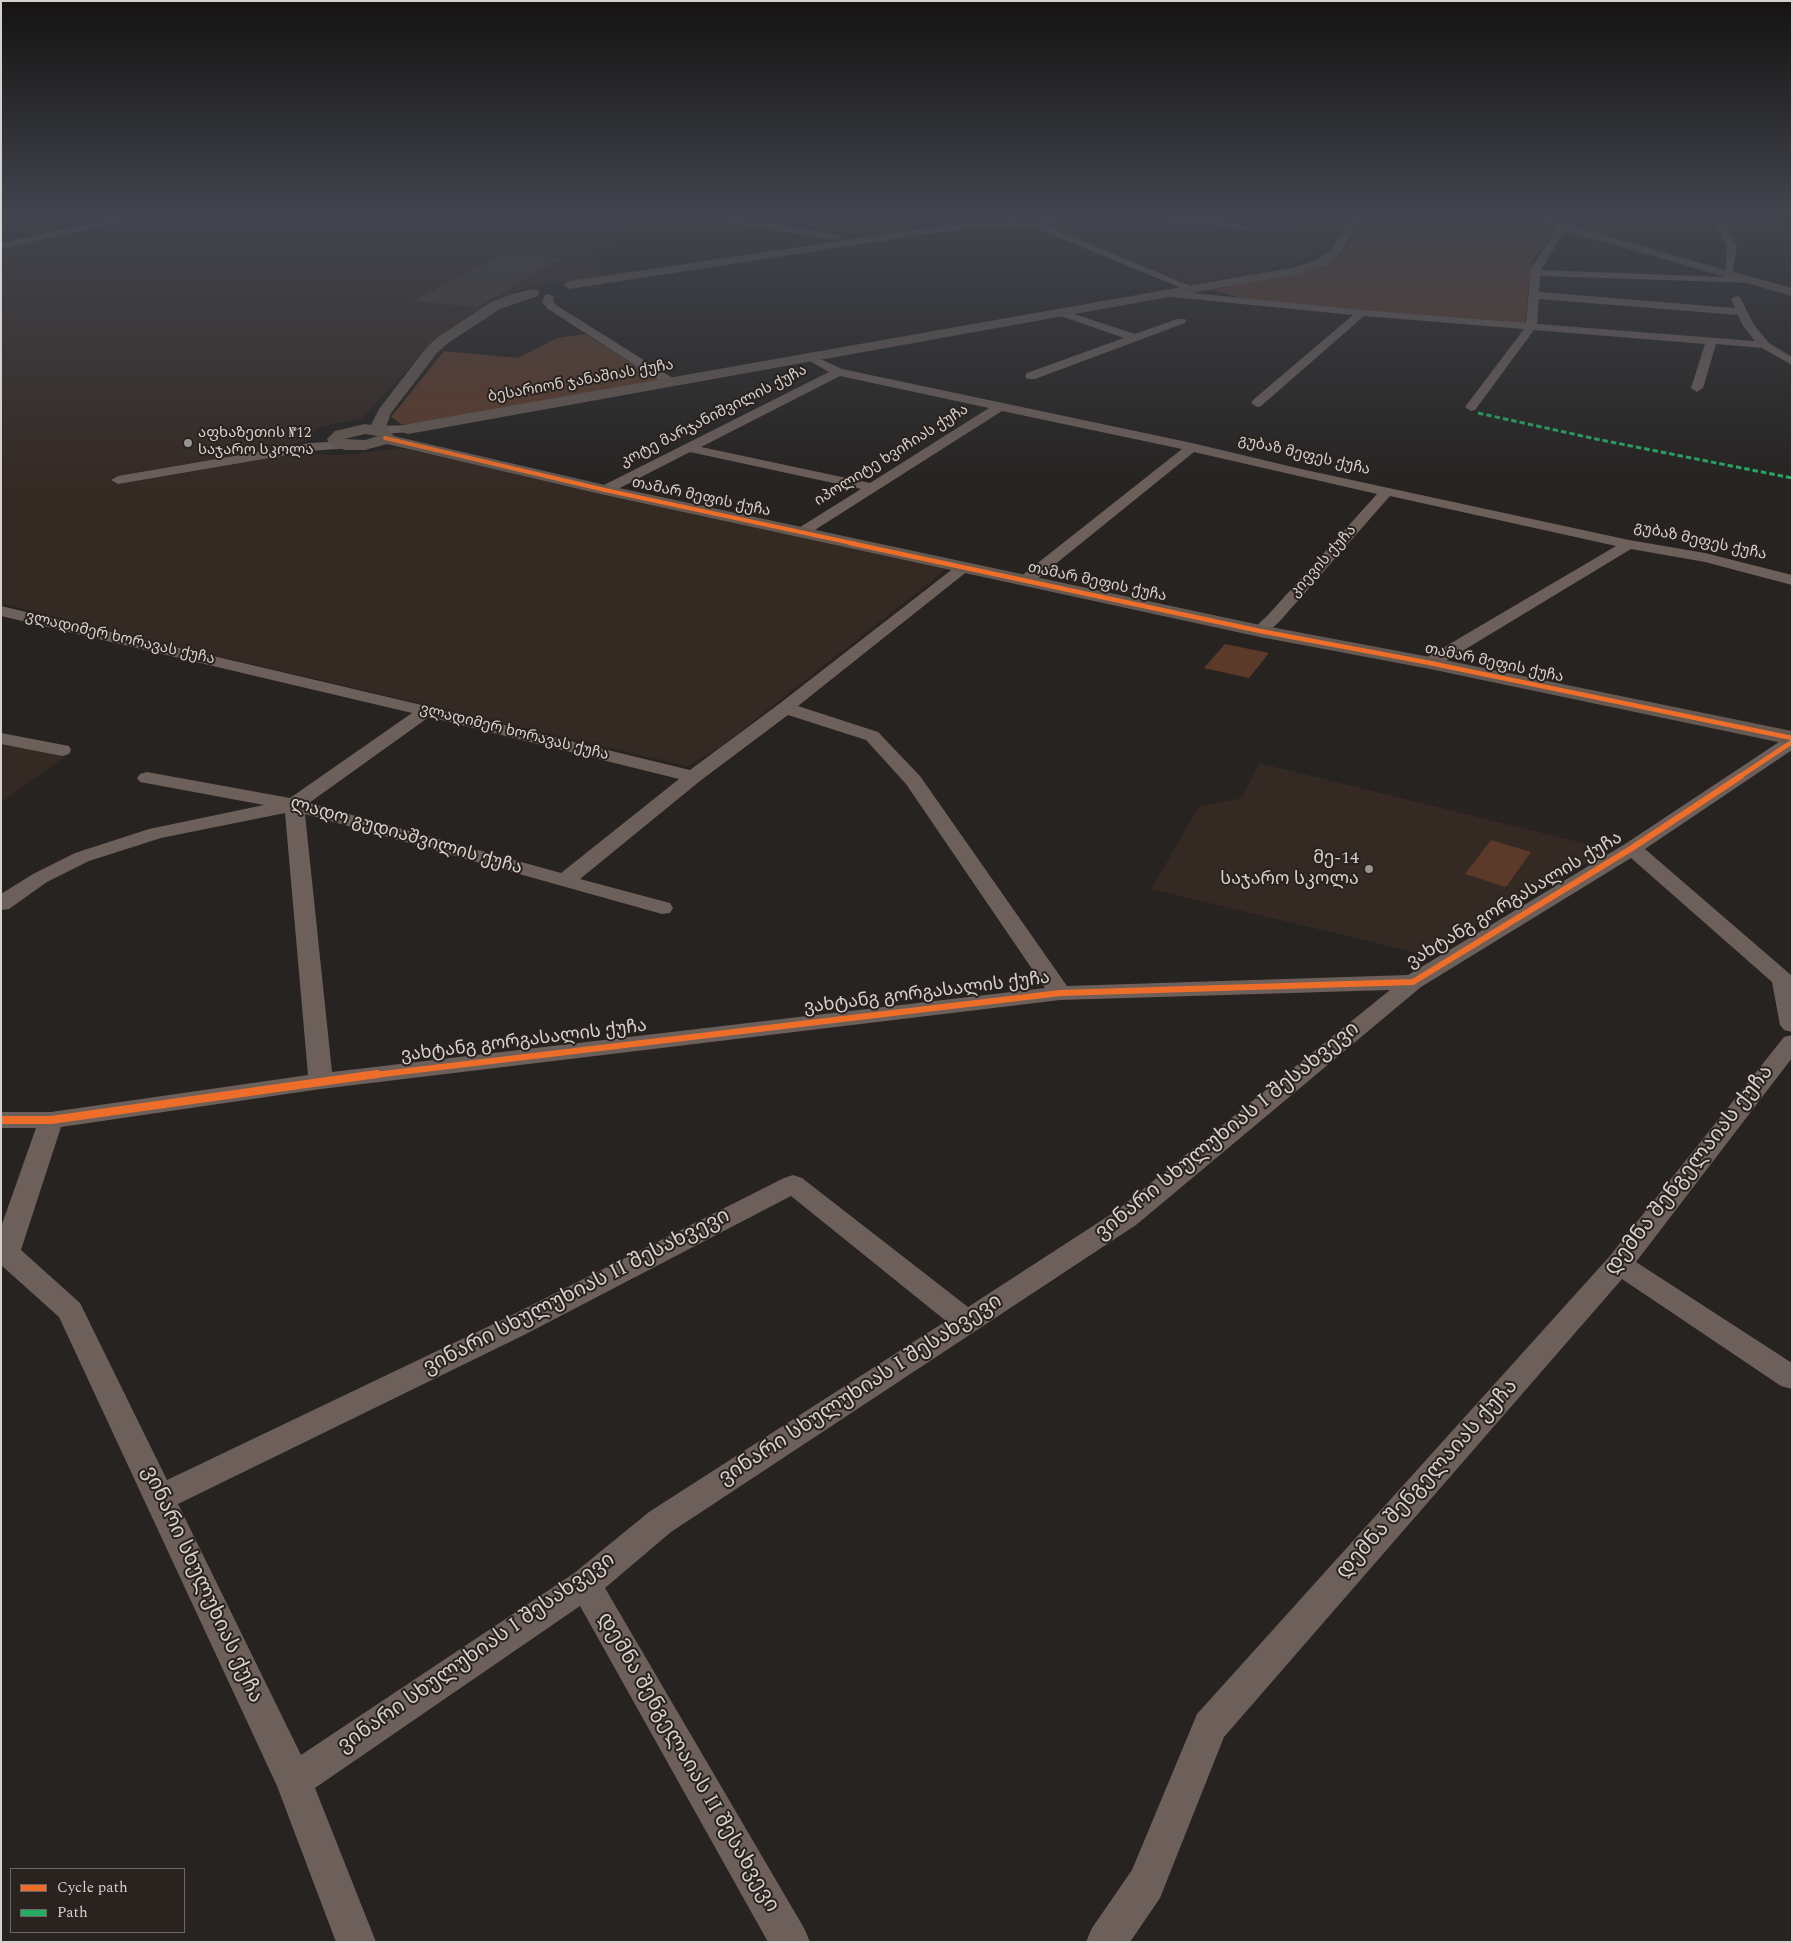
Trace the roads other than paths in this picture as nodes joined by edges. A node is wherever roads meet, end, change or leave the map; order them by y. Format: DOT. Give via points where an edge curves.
graph roads {
  1 [pos="491,309"];
  2 [pos="553,309"];
  3 [pos="1087,309"];
  4 [pos="1319,309"];
  5 [pos="1533,309"];
  6 [pos="1702,309"];
  7 [pos="1741,309"];
  8 [pos="1743,312"];
  9 [pos="1062,313"];
  10 [pos="1362,313"];
  11 [pos="1181,322"];
  12 [pos="1531,327"];
  13 [pos="1135,338"];
  14 [pos="1711,341"];
  15 [pos="1765,345"];
  16 [pos="812,358"];
  17 [pos="1792,362"];
  18 [pos="838,372"];
  19 [pos="1031,376"];
  20 [pos="670,382"];
  21 [pos="1697,388"];
  22 [pos="1257,403"];
  23 [pos="999,407"];
  24 [pos="1471,407"];
  25 [pos="384,412"];
  26 [pos="352,430"];
  27 [pos="389,435"];
  28 [pos="341,441"];
  29 [pos="1192,447"];
  30 [pos="688,448"];
  31 [pos="118,480"];
  32 [pos="872,487"];
  33 [pos="605,490"];
  34 [pos="1387,491"];
  35 [pos="802,532"];
  36 [pos="1629,544"];
  37 [pos="964,567"];
  38 [pos="1032,576"];
  39 [pos="1792,580"];
  40 [pos="1,611"];
  41 [pos="1260,631"];
  42 [pos="1430,663"];
  43 [pos="785,708"];
  44 [pos="426,711"];
  45 [pos="1,738"];
  46 [pos="1792,738"];
  47 [pos="1792,742"];
  48 [pos="62,750"];
  49 [pos="693,777"];
  50 [pos="147,778"];
  51 [pos="294,805"];
  52 [pos="1632,848"];
  53 [pos="564,881"];
  54 [pos="1,904"];
  55 [pos="662,908"];
  56 [pos="1787,980"];
  57 [pos="1413,982"];
  58 [pos="1060,993"];
  59 [pos="1792,1025"];
  60 [pos="1792,1042"];
  61 [pos="321,1081"];
  62 [pos="1,1120"];
  63 [pos="51,1120"];
  64 [pos="4,1254"];
  65 [pos="1619,1264"];
  66 [pos="967,1322"];
  67 [pos="1792,1378"];
  68 [pos="160,1498"];
  69 [pos="585,1584"];
  70 [pos="294,1781"];
  71 [pos="356,1942"];
  72 [pos="790,1942"];
  73 [pos="1106,1942"];
  1 -- 25 [label="street" via="433,348"];
  2 -- 20 [label="street"];
  3 -- 9 [label="street, ბესარიონ ჯანაშიას ქუჩა"];
  4 -- 10 [label="street"];
  5 -- 12 [label="street"];
  6 -- 8 [label="street"];
  7 -- 8 [label="street"];
  8 -- 15 [label="street" via="1749,326"];
  9 -- 13 [label="street"];
  9 -- 16 [label="street, ბესარიონ ჯანაშიას ქუჩა"];
  10 -- 12 [label="street"];
  10 -- 22 [label="street"];
  11 -- 13 [label="street"];
  12 -- 14 [label="street"];
  12 -- 24 [label="street"];
  13 -- 19 [label="street"];
  14 -- 15 [label="street"];
  14 -- 21 [label="street"];
  15 -- 17 [label="street"];
  16 -- 18 [label="street, გუბაზ მეფეს ქუჩა"];
  16 -- 20 [label="street, ბესარიონ ჯანაშიას ქუჩა"];
  18 -- 23 [label="street, გუბაზ მეფეს ქუჩა"];
  18 -- 30 [label="street, კოტე მარჯანიშვილის ქუჩა"];
  20 -- 27 [label="street, ბესარიონ ჯანაშიას ქუჩა"];
  23 -- 29 [label="street, გუბაზ მეფეს ქუჩა"];
  23 -- 32 [label="street, იპოლიტე ხვიჩიას ქუჩა"];
  25 -- 26 [label="street"];
  25 -- 27 [label="street"];
  26 -- 27 [label="street"];
  26 -- 28 [label="street"];
  27 -- 28 [label="street" via="365,445"];
  27 -- 33 [label="street, თამარ მეფის ქუჩა"];
  28 -- 31 [label="street"];
  29 -- 34 [label="street, გუბაზ მეფეს ქუჩა"];
  29 -- 38 [label="street"];
  30 -- 32 [label="street"];
  30 -- 33 [label="street, კოტე მარჯანიშვილის ქუჩა"];
  32 -- 35 [label="street, იპოლიტე ხვიჩიას ქუჩა"];
  33 -- 35 [label="street, თამარ მეფის ქუჩა"];
  34 -- 36 [label="street, გუბაზ მეფეს ქუჩა"];
  34 -- 41 [label="street, კიევის ქუჩა"];
  35 -- 37 [label="street, თამარ მეფის ქუჩა"];
  36 -- 39 [label="street, გუბაზ მეფეს ქუჩა" via="1706,558"];
  36 -- 42 [label="street"];
  37 -- 38 [label="street, თამარ მეფის ქუჩა"];
  37 -- 43 [label="street"];
  38 -- 41 [label="street, თამარ მეფის ქუჩა"];
  40 -- 44 [label="street, ვლადიმერ ხორავას ქუჩა"];
  41 -- 42 [label="street, თამარ მეფის ქუჩა"];
  42 -- 46 [label="street, თამარ მეფის ქუჩა"];
  43 -- 49 [label="street"];
  43 -- 58 [label="street" via="872,736 927,799"];
  44 -- 49 [label="street, ვლადიმერ ხორავას ქუჩა"];
  44 -- 51 [label="street"];
  45 -- 48 [label="street"];
  47 -- 52 [label="street, ვახტანგ გორგასალის ქუჩა"];
  49 -- 53 [label="street"];
  50 -- 51 [label="street, ლადო გუდიაშვილის ქუჩა"];
  51 -- 53 [label="street, ლადო გუდიაშვილის ქუჩა"];
  51 -- 54 [label="street" via="156,833 82,858 40,878"];
  51 -- 61 [label="street"];
  52 -- 56 [label="street"];
  52 -- 57 [label="street, ვახტანგ გორგასალის ქუჩა"];
  53 -- 55 [label="street, ლადო გუდიაშვილის ქუჩა"];
  56 -- 59 [label="street"];
  57 -- 58 [label="street, ვახტანგ გორგასალის ქუჩა"];
  57 -- 66 [label="street, ვინარი სხულუხიას I შესახვევი" via="1126,1218"];
  58 -- 61 [label="street, ვახტანგ გორგასალის ქუჩა"];
  60 -- 65 [label="street, დემნა შენგელაიას ქუჩა"];
  61 -- 63 [label="street, ვახტანგ გორგასალის ქუჩა"];
  62 -- 63 [label="street, ვახტანგ გორგასალის ქუჩა"];
  63 -- 64 [label="street"];
  64 -- 68 [label="street, ვინარი სხულუხიას ქუჩა" via="70,1311"];
  65 -- 67 [label="street"];
  65 -- 73 [label="street, დემნა შენგელაიას ქუჩა" via="1210,1726 1146,1884"];
  66 -- 68 [label="street, ვინარი სხულუხიას II შესახვევი" via="793,1184 514,1327"];
  66 -- 69 [label="street, ვინარი სხულუხიას I შესახვევი" via="660,1522"];
  68 -- 70 [label="street, ვინარი სხულუხიას ქუჩა"];
  69 -- 70 [label="street, ვინარი სხულუხიას I შესახვევი"];
  69 -- 72 [label="street, დემნა შენგელაიას II შესახვევი"];
  70 -- 71 [label="street, ვინარი სხულუხიას ქუჩა"];
}
